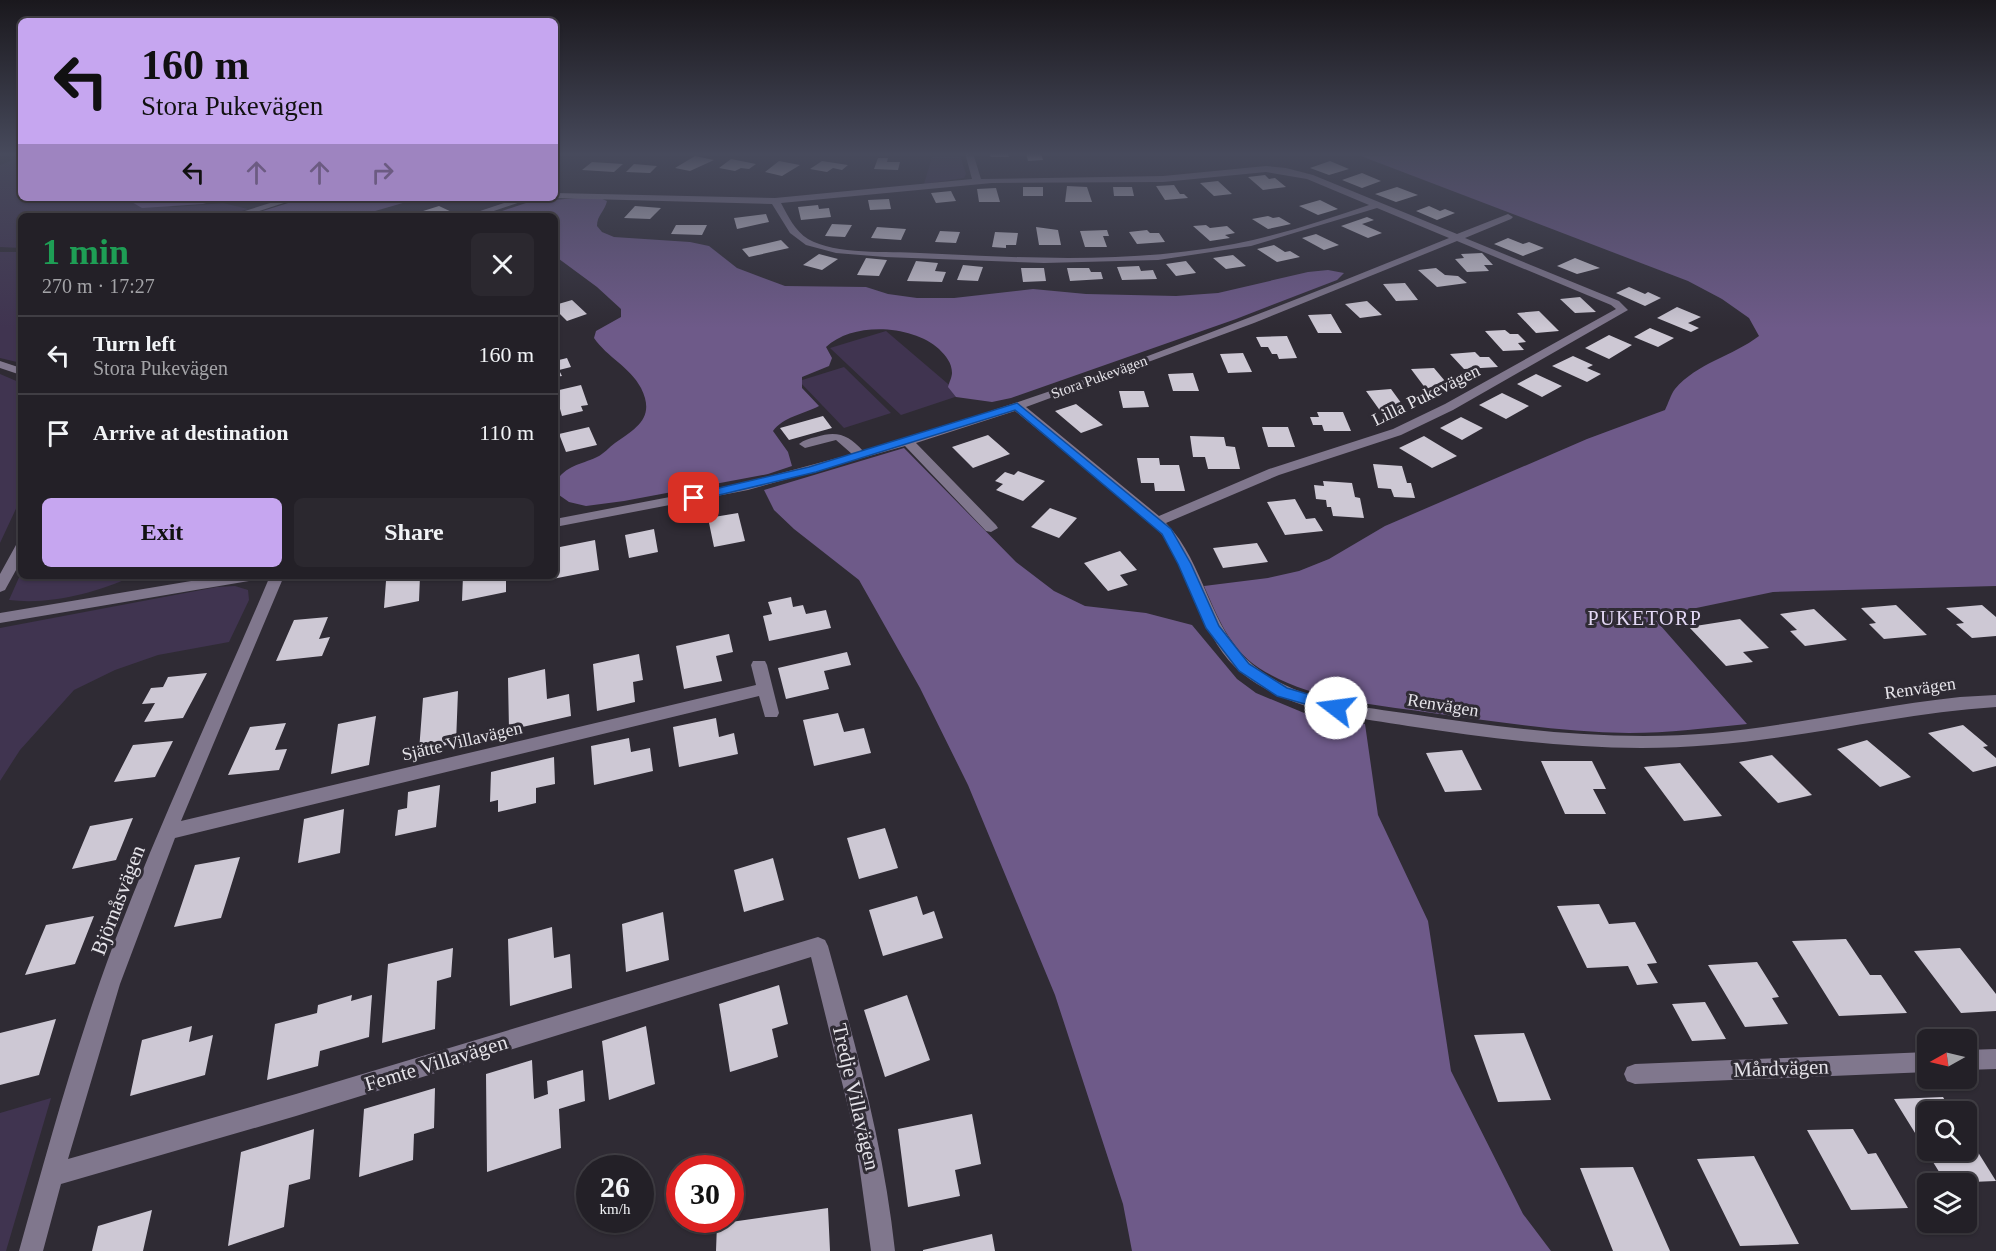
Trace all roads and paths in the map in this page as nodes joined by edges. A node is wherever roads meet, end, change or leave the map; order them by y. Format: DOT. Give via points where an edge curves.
graph roads {
  1 [pos="783,211"];
  2 [pos="1359,211"];
  3 [pos="1390,211"];
  4 [pos="1508,217"];
  5 [pos="1457,238"];
  6 [pos="0,364"];
  7 [pos="18,371"];
  8 [pos="1017,406"];
  9 [pos="907,441"];
  10 [pos="805,444"];
  11 [pos="860,455"];
  12 [pos="558,522"];
  13 [pos="1157,522"];
  14 [pos="992,528"];
  15 [pos="18,554"];
  16 [pos="231,579"];
  17 [pos="276,579"];
  18 [pos="0,587"];
  19 [pos="0,618"];
  20 [pos="759,665"];
  21 [pos="765,689"];
  22 [pos="1996,700"];
  23 [pos="771,713"];
  24 [pos="168,832"];
  25 [pos="818,946"];
  26 [pos="1996,1059"];
  27 [pos="1977,1060"];
  28 [pos="1917,1062"];
  29 [pos="1635,1074"];
  30 [pos="52,1175"];
  31 [pos="31,1251"];
  32 [pos="883,1251"];
  1 -- 2 [label="street" via="801,239 822,247 1046,262 1199,253 1272,238"];
  3 -- 5 [label="street"];
  4 -- 5 [label="street, Stora Pukevägen"];
  5 -- 8 [label="street, Stora Pukevägen" via="1164,354"];
  5 -- 13 [label="street, Lilla Pukevägen" via="1615,303 1623,310 1397,432 1274,472"];
  6 -- 7 [label="street"];
  8 -- 9 [label="street, Stora Pukevägen"];
  8 -- 13 [label="street, Renvägen"];
  9 -- 11 [label="street, Stora Pukevägen"];
  9 -- 14 [label="street"];
  10 -- 11 [label="street" via="838,436"];
  11 -- 12 [label="street, Stora Pukevägen" via="727,491"];
  13 -- 22 [label="street, Renvägen" via="1174,542 1213,628 1244,668 1282,692 1336,708 1530,736 1627,743 1713,739 1930,705"];
  15 -- 18 [label="street"];
  16 -- 19 [label="street"];
  17 -- 24 [label="street, Björnåsvägen"];
  20 -- 21 [label="street"];
  21 -- 23 [label="street"];
  21 -- 24 [label="street, Sjätte Villavägen"];
  24 -- 30 [label="street, Björnåsvägen" via="124,945"];
  25 -- 30 [label="street, Femte Villavägen" via="296,1106"];
  25 -- 32 [label="street, Tredje Villavägen" via="854,1079 872,1167"];
  26 -- 27 [label="street"];
  28 -- 29 [label="street, Mårdvägen"];
  30 -- 31 [label="street, Björnåsvägen"];
}
